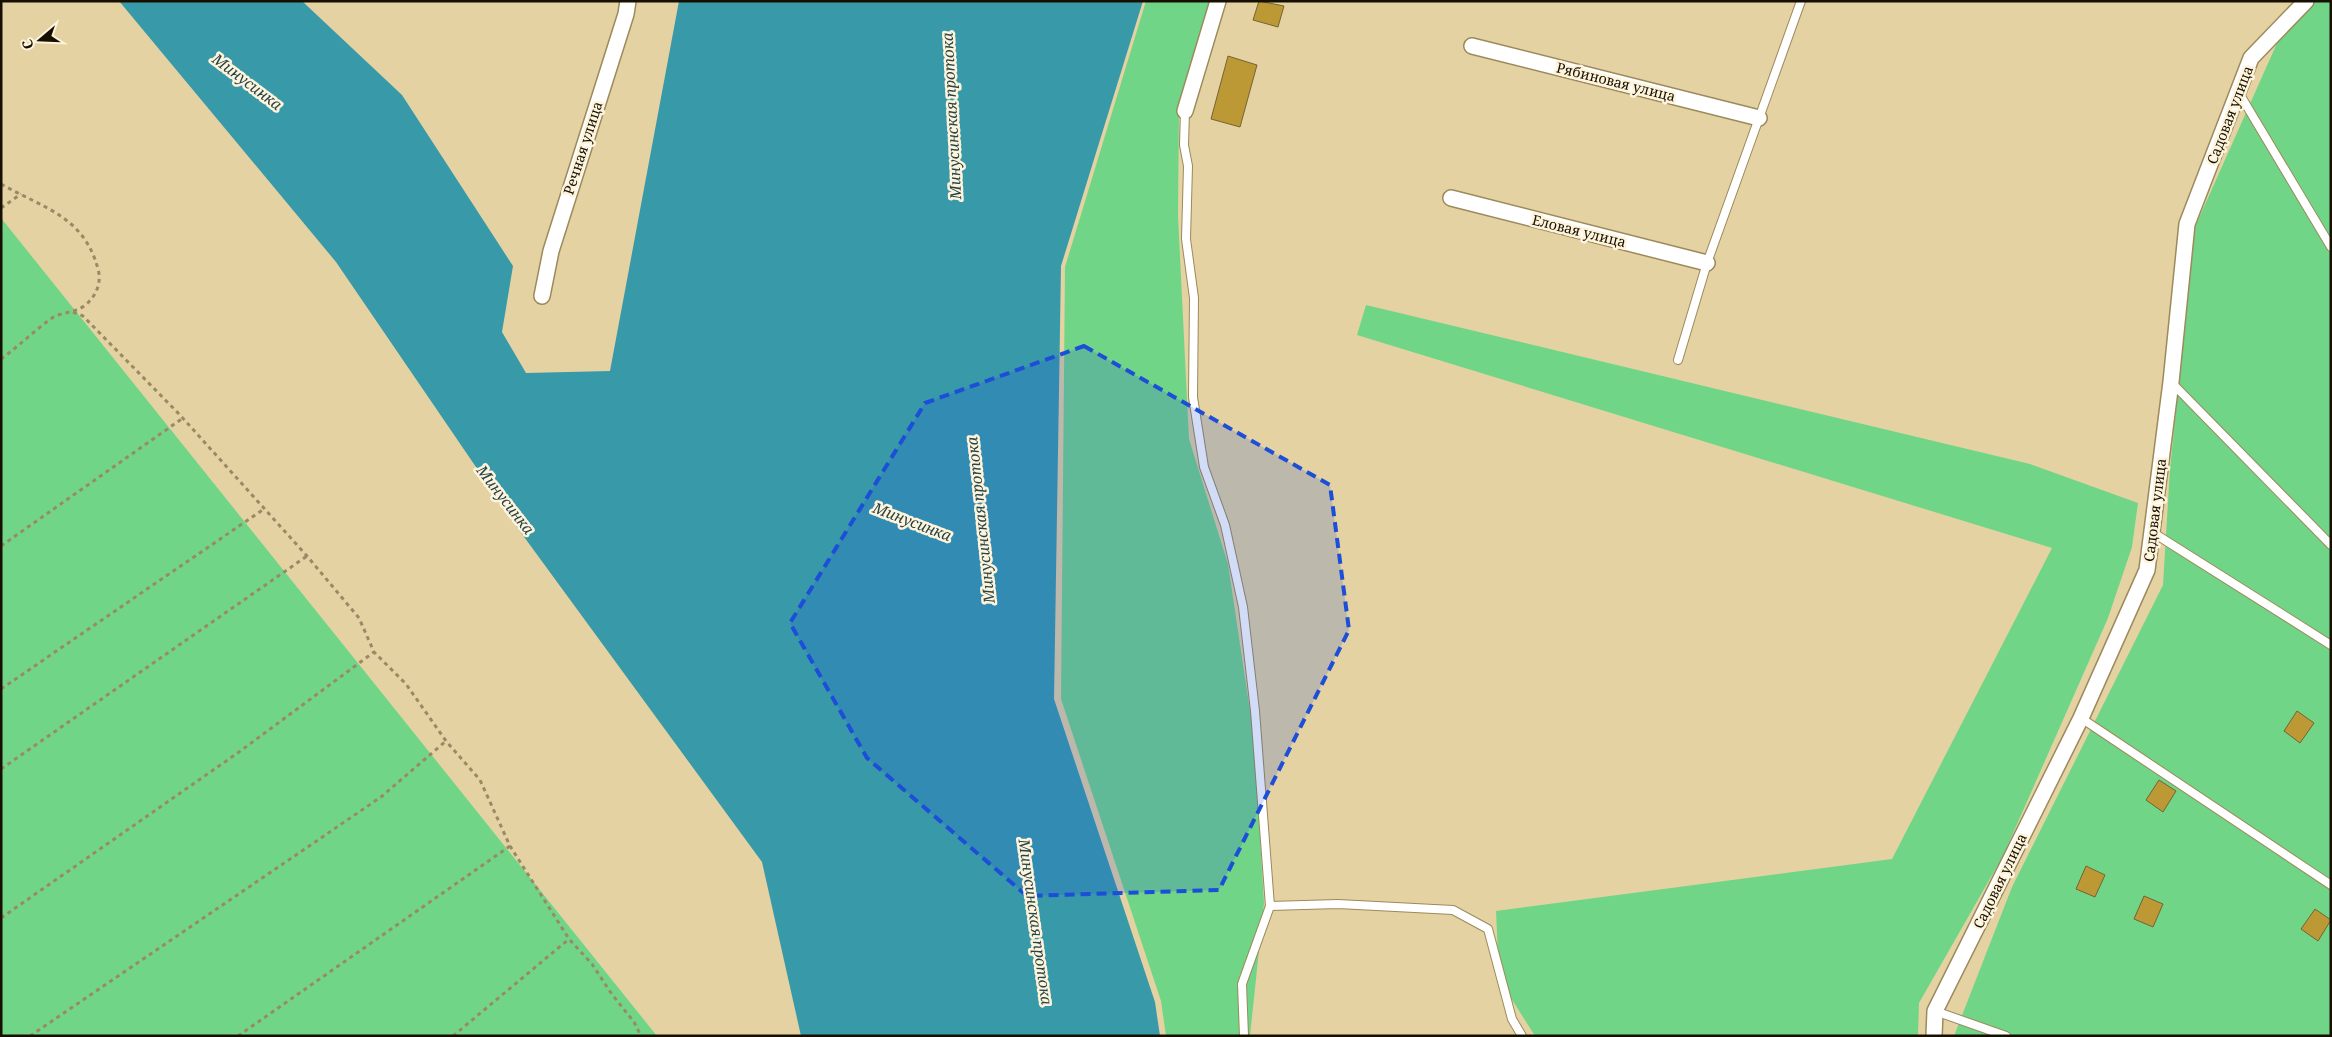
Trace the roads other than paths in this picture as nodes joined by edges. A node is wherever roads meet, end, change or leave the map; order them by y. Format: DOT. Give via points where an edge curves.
graph roads {
  1 [pos="628,1"];
  2 [pos="1218,1"];
  3 [pos="1801,1"];
  4 [pos="2306,1"];
  5 [pos="1472,46"];
  6 [pos="2239,93"];
  7 [pos="1185,111"];
  8 [pos="1759,118"];
  9 [pos="1451,198"];
  10 [pos="2331,247"];
  11 [pos="1707,263"];
  12 [pos="542,296"];
  13 [pos="1678,360"];
  14 [pos="2171,382"];
  15 [pos="2152,532"];
  16 [pos="2331,545"];
  17 [pos="2331,645"];
  18 [pos="2081,718"];
  19 [pos="2331,885"];
  20 [pos="1270,906"];
  21 [pos="1935,1011"];
  22 [pos="1244,1036"];
  23 [pos="1522,1036"];
  24 [pos="1934,1036"];
  25 [pos="2006,1036"];
  1 -- 12 [label="street, Речная улица" via="550,251"];
  2 -- 7 [label="street"];
  3 -- 8 [label="lane"];
  4 -- 6 [label="street, Садовая улица" via="2251,58"];
  5 -- 8 [label="street, Рябиновая улица"];
  6 -- 10 [label="lane"];
  6 -- 14 [label="street, Садовая улица" via="2187,224"];
  7 -- 20 [label="lane" via="1184,145 1188,166 1186,239 1194,298 1193,397 1204,466 1225,525 1243,608 1255,711"];
  8 -- 11 [label="lane"];
  9 -- 11 [label="street, Еловая улица"];
  11 -- 13 [label="lane"];
  14 -- 15 [label="street, Садовая улица"];
  14 -- 16 [label="lane"];
  15 -- 17 [label="lane"];
  15 -- 18 [label="street, Садовая улица" via="2147,570"];
  18 -- 19 [label="lane"];
  18 -- 21 [label="street, Садовая улица"];
  20 -- 22 [label="lane" via="1242,984"];
  20 -- 23 [label="lane" via="1338,904 1453,910 1488,929 1512,1019"];
  21 -- 24 [label="street, Садовая улица"];
  21 -- 25 [label="lane"];
}
